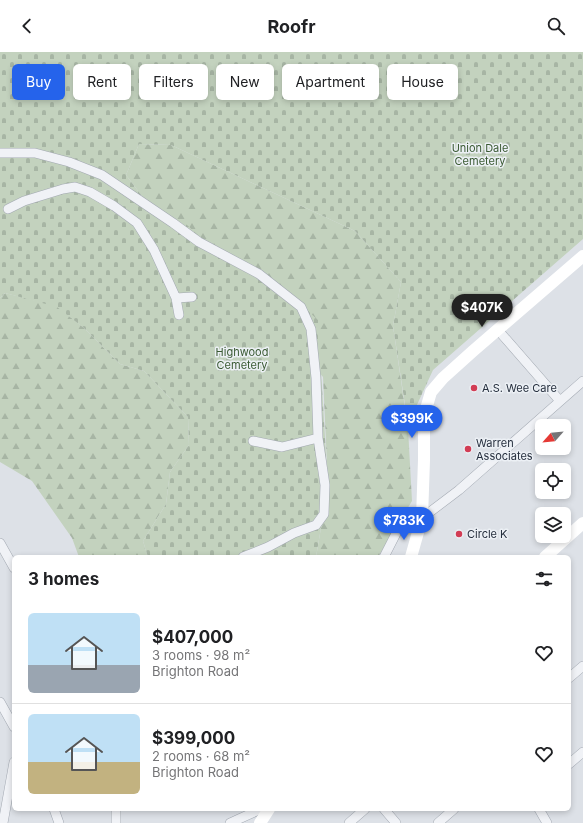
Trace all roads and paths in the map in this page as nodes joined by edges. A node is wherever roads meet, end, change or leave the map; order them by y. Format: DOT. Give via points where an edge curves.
graph roads {
  1 [pos="0,153"];
  2 [pos="8,209"];
  3 [pos="583,256"];
  4 [pos="192,297"];
  5 [pos="176,298"];
  6 [pos="180,314"];
  7 [pos="498,330"];
  8 [pos="583,381"];
  9 [pos="560,401"];
  10 [pos="318,438"];
  11 [pos="253,441"];
  12 [pos="406,516"];
  13 [pos="422,518"];
  14 [pos="583,523"];
  15 [pos="0,543"];
  16 [pos="248,555"];
  17 [pos="385,555"];
  18 [pos="412,555"];
  19 [pos="547,555"];
  20 [pos="12,564"];
  21 [pos="583,666"];
  22 [pos="571,676"];
  23 [pos="0,702"];
  24 [pos="12,723"];
  25 [pos="583,752"];
  26 [pos="571,762"];
  27 [pos="12,773"];
  28 [pos="55,811"];
  29 [pos="118,811"];
  30 [pos="257,811"];
  31 [pos="268,811"];
  32 [pos="363,811"];
  33 [pos="386,811"];
  34 [pos="452,811"];
  35 [pos="540,811"];
  36 [pos="3,823"];
  37 [pos="59,823"];
  38 [pos="116,823"];
  39 [pos="230,823"];
  40 [pos="260,823"];
  41 [pos="349,823"];
  42 [pos="396,823"];
  43 [pos="438,823"];
  44 [pos="547,823"];
  1 -- 10 [label="street" via="35,153 69,162 102,175 199,242 259,274 301,307 311,329"];
  2 -- 5 [label="street" via="24,201 63,189 75,187 90,192 137,223 154,250 165,279"];
  3 -- 7 [label="street"];
  4 -- 5 [label="street"];
  5 -- 6 [label="street"];
  7 -- 9 [label="street"];
  7 -- 13 [label="street" via="443,378 431,392 424,427"];
  8 -- 9 [label="street"];
  9 -- 13 [label="street" via="459,490"];
  10 -- 11 [label="street" via="282,446"];
  10 -- 16 [label="street" via="325,485 324,514 316,525"];
  12 -- 17 [label="street"];
  13 -- 18 [label="street"];
  14 -- 19 [label="street"];
  15 -- 20 [label="street"];
  21 -- 22 [label="street"];
  23 -- 24 [label="street"];
  25 -- 26 [label="street"];
  27 -- 36 [label="street"];
  28 -- 37 [label="street"];
  29 -- 38 [label="street"];
  30 -- 39 [label="street"];
  31 -- 40 [label="street"];
  32 -- 41 [label="street"];
  33 -- 42 [label="street"];
  34 -- 43 [label="street"];
  35 -- 44 [label="street"];
}
